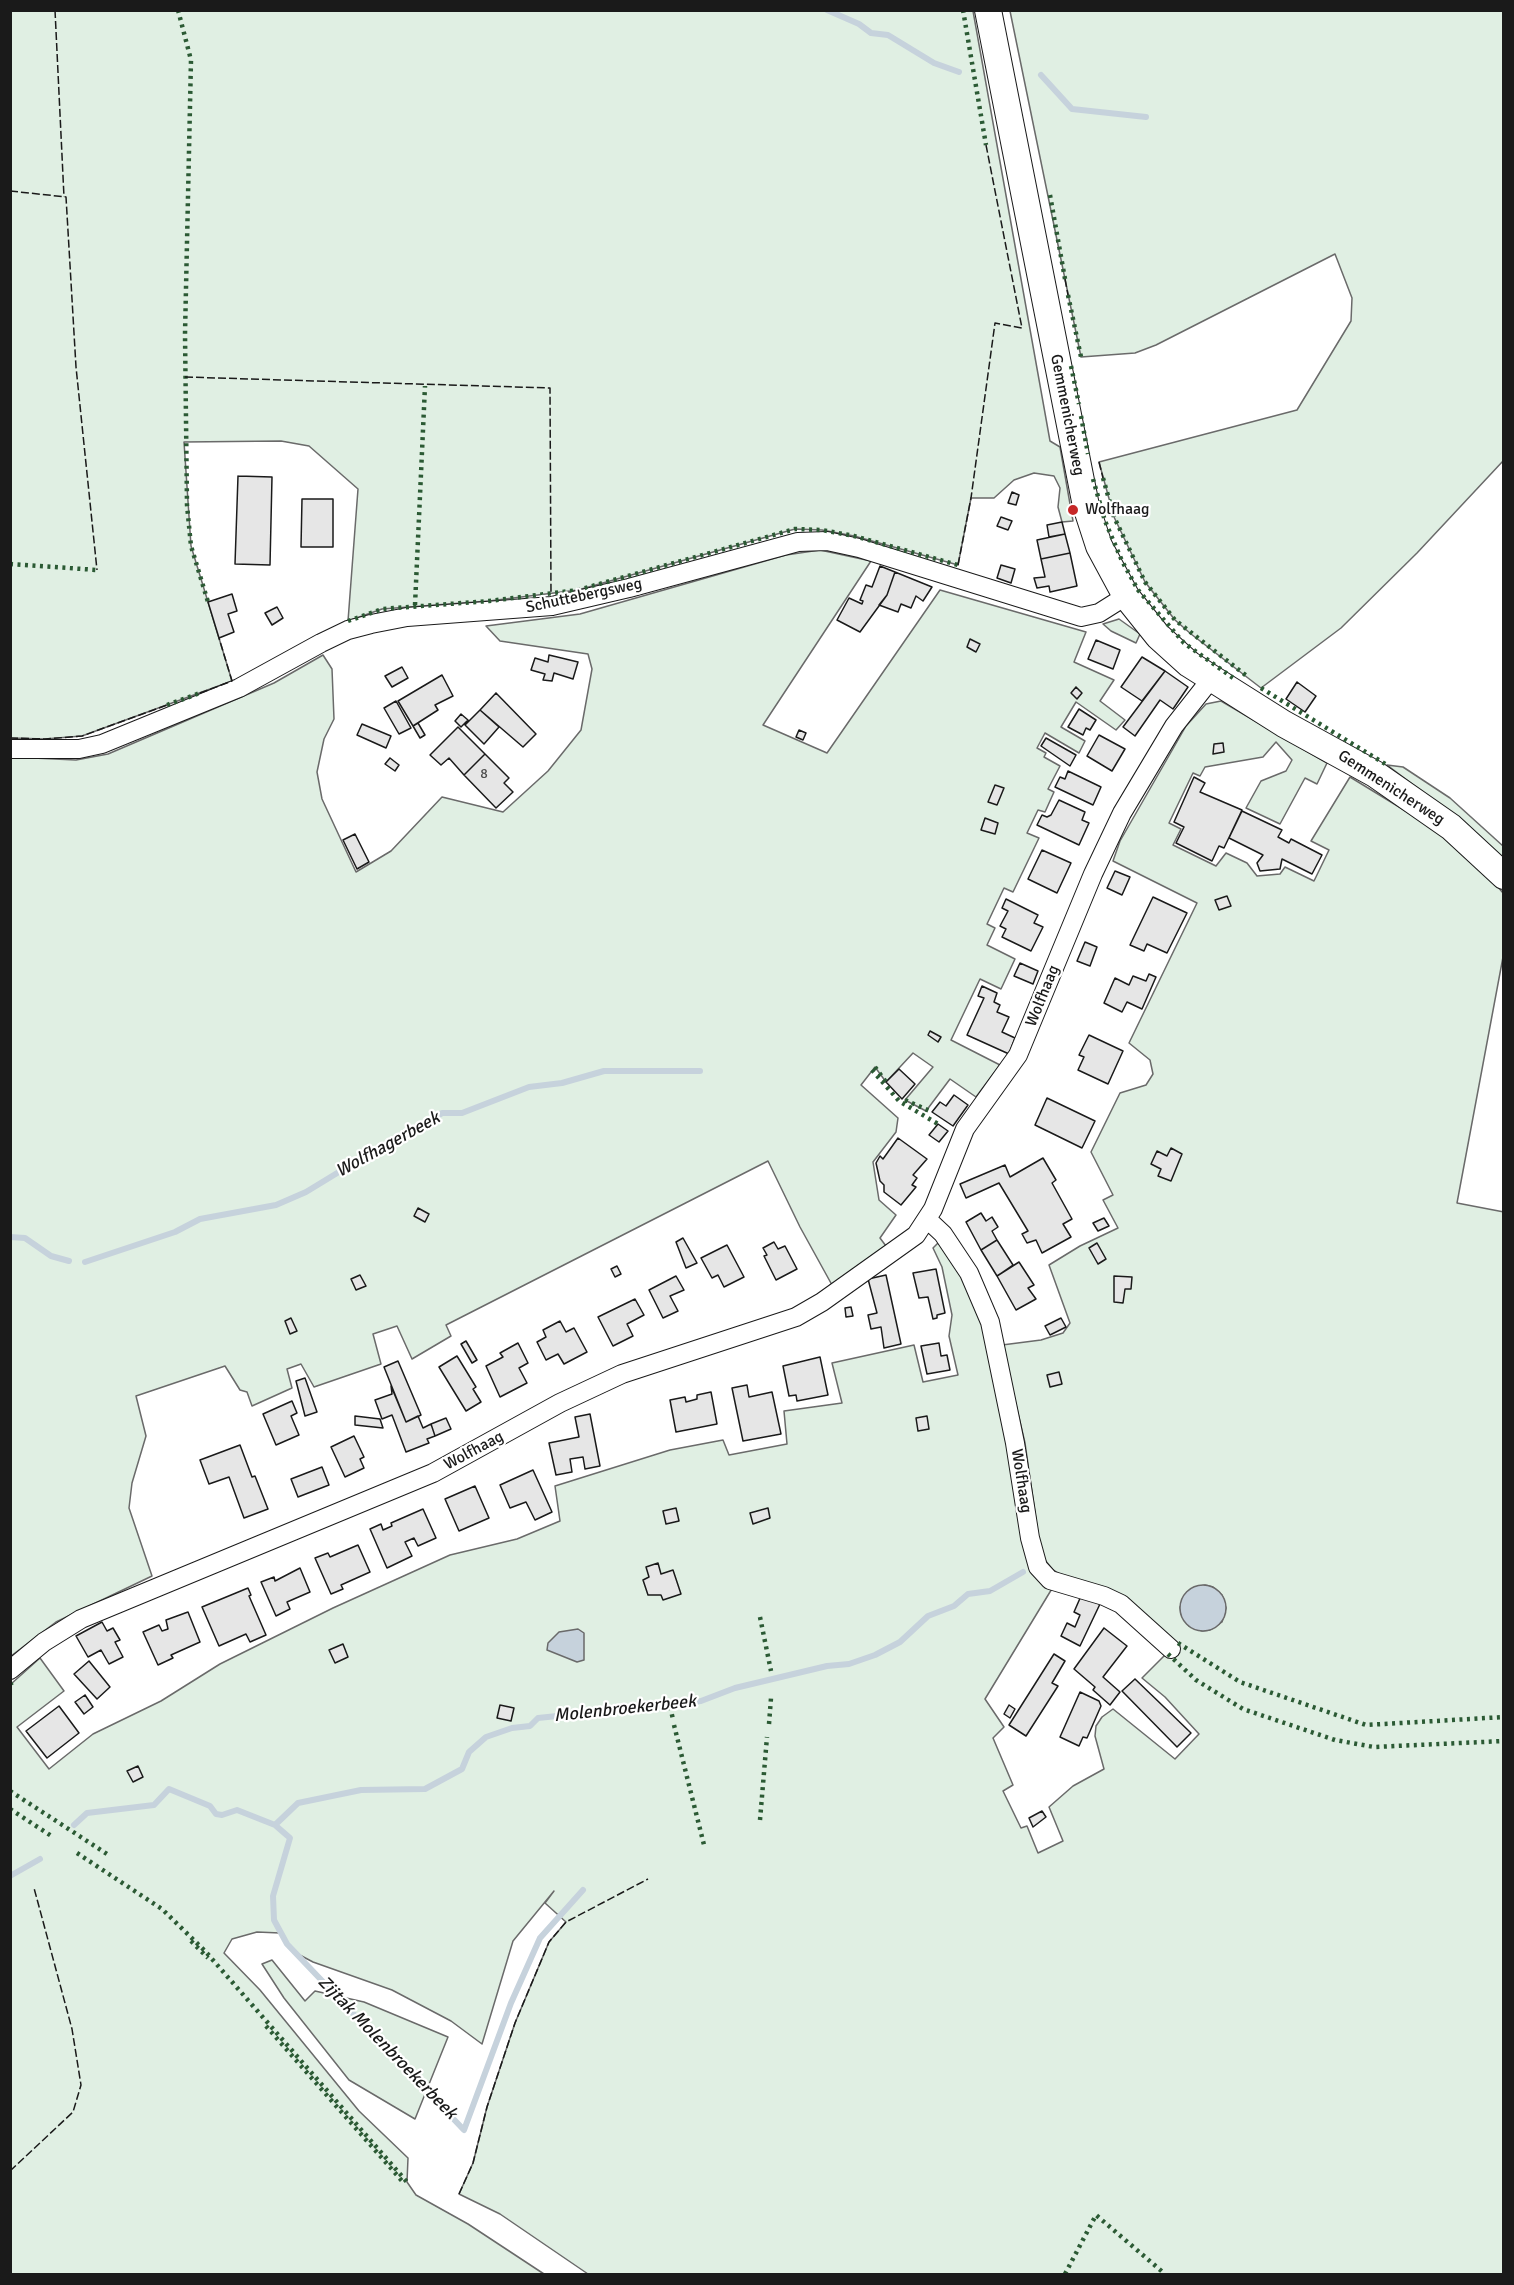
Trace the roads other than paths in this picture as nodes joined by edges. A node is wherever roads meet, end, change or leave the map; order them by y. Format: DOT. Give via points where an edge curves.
graph roads {
  1 [pos="988,10"];
  2 [pos="1126,596"];
  3 [pos="1211,679"];
  4 [pos="10,748"];
  5 [pos="1496,868"];
  6 [pos="927,1219"];
  7 [pos="1171,1649"];
  8 [pos="10,1670"];
  1 -- 2 [label="main road, Gemmenicherweg" via="1084,497 1099,546"];
  2 -- 3 [label="main road, Gemmenicherweg" via="1158,636"];
  2 -- 4 [label="street, Schuttebergsweg" via="1099,613 1081,616 859,548 827,541 798,542 552,606 407,617 356,628 239,688 102,744 79,749"];
  3 -- 5 [label="main road, Gemmenicherweg" via="1375,774 1450,827"];
  3 -- 6 [label="street, Wolfhaag" via="1174,726 1119,820 1018,1055 965,1129"];
  6 -- 7 [label="street, Wolfhaag" via="943,1234 969,1274 990,1322 1038,1567 1050,1580 1121,1604"];
  6 -- 8 [label="street, Wolfhaag" via="916,1235 796,1317 622,1374 560,1403 433,1473 81,1618"];
}
